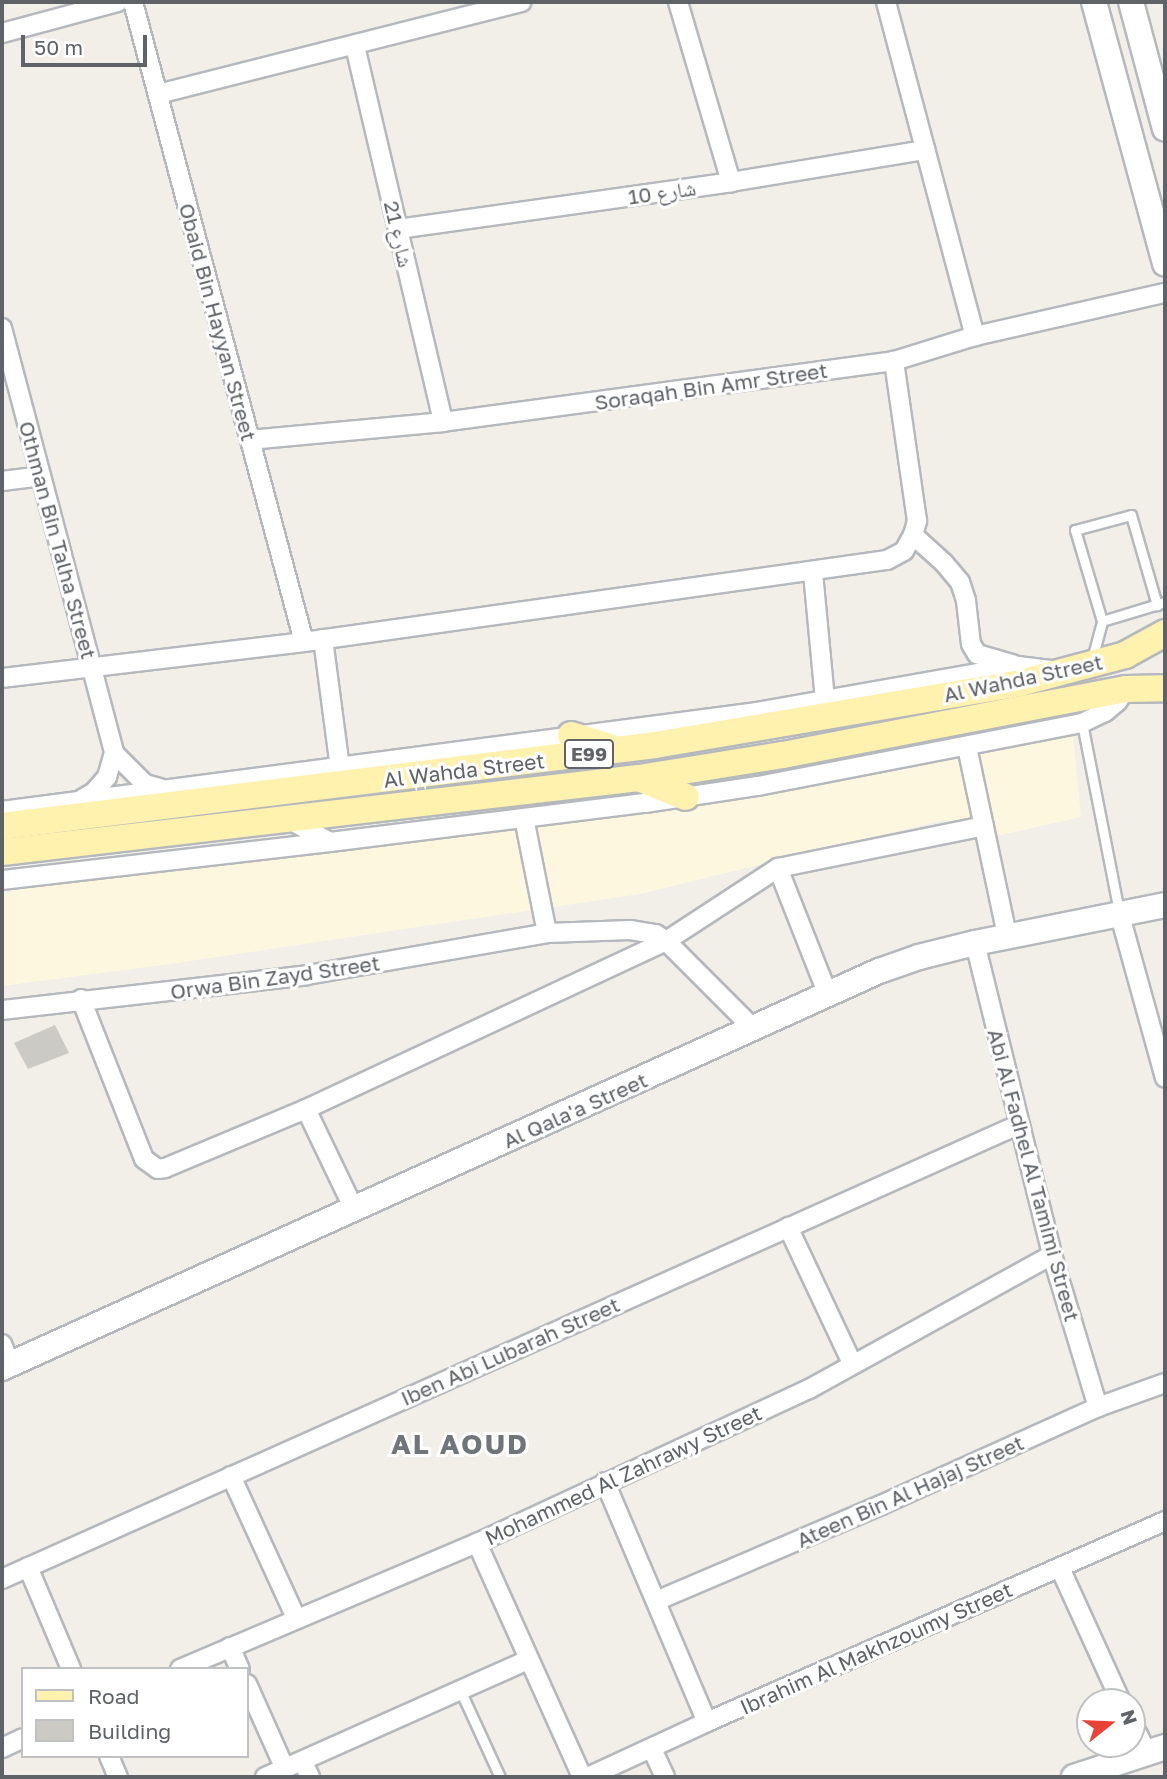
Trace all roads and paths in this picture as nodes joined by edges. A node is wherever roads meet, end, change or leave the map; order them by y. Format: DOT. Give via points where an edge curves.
graph roads {
  1 [pos="118,2"];
  2 [pos="133,2"];
  3 [pos="522,2"];
  4 [pos="678,2"];
  5 [pos="886,2"];
  6 [pos="1094,2"];
  7 [pos="1131,2"];
  8 [pos="2,33"];
  9 [pos="355,46"];
  10 [pos="158,94"];
  11 [pos="1165,129"];
  12 [pos="925,149"];
  13 [pos="731,182"];
  14 [pos="398,229"];
  15 [pos="1165,264"];
  16 [pos="1165,293"];
  17 [pos="2,327"];
  18 [pos="975,336"];
  19 [pos="894,361"];
  20 [pos="443,422"];
  21 [pos="250,440"];
  22 [pos="41,477"];
  23 [pos="2,481"];
  24 [pos="913,535"];
  25 [pos="813,573"];
  26 [pos="1161,603"];
  27 [pos="1101,621"];
  28 [pos="1165,633"];
  29 [pos="323,639"];
  30 [pos="304,642"];
  31 [pos="1018,666"];
  32 [pos="92,667"];
  33 [pos="1078,669"];
  34 [pos="2,678"];
  35 [pos="1165,688"];
  36 [pos="1126,689"];
  37 [pos="825,700"];
  38 [pos="1082,723"];
  39 [pos="571,735"];
  40 [pos="967,747"];
  41 [pos="618,750"];
  42 [pos="114,753"];
  43 [pos="340,768"];
  44 [pos="639,778"];
  45 [pos="163,788"];
  46 [pos="686,797"];
  47 [pos="77,802"];
  48 [pos="2,811"];
  49 [pos="524,818"];
  50 [pos="288,819"];
  51 [pos="2,825"];
  52 [pos="984,826"];
  53 [pos="330,842"];
  54 [pos="2,852"];
  55 [pos="778,868"];
  56 [pos="2,880"];
  57 [pos="1165,905"];
  58 [pos="1119,912"];
  59 [pos="547,933"];
  60 [pos="1007,935"];
  61 [pos="666,940"];
  62 [pos="975,943"];
  63 [pos="828,995"];
  64 [pos="81,999"];
  65 [pos="2,1010"];
  66 [pos="754,1029"];
  67 [pos="1165,1078"];
  68 [pos="306,1109"];
  69 [pos="1018,1125"];
  70 [pos="354,1209"];
  71 [pos="788,1227"];
  72 [pos="1052,1255"];
  73 [pos="5,1359"];
  74 [pos="852,1363"];
  75 [pos="1165,1383"];
  76 [pos="1098,1407"];
  77 [pos="231,1476"];
  78 [pos="605,1482"];
  79 [pos="1165,1521"];
  80 [pos="477,1543"];
  81 [pos="28,1567"];
  82 [pos="1060,1568"];
  83 [pos="2,1579"];
  84 [pos="656,1601"];
  85 [pos="296,1618"];
  86 [pos="230,1647"];
  87 [pos="528,1660"];
  88 [pos="70,1667"];
  89 [pos="185,1667"];
  90 [pos="239,1667"];
  91 [pos="248,1686"];
  92 [pos="1115,1688"];
  93 [pos="461,1692"];
  94 [pos="707,1722"];
  95 [pos="21,1739"];
  96 [pos="2,1748"];
  97 [pos="652,1749"];
  98 [pos="1156,1750"];
  99 [pos="110,1758"];
  100 [pos="285,1769"];
  101 [pos="306,1769"];
  102 [pos="118,1777"];
  103 [pos="265,1777"];
  104 [pos="500,1777"];
  105 [pos="582,1777"];
  106 [pos="588,1777"];
  107 [pos="665,1777"];
  108 [pos="1074,1777"];
  1 -- 8 [label="street"];
  2 -- 10 [label="street, Obaid Bin Hayyan Street"];
  3 -- 9 [label="street"];
  4 -- 13 [label="street"];
  5 -- 12 [label="street"];
  6 -- 15 [label="street"];
  7 -- 11 [label="street"];
  9 -- 10 [label="street"];
  9 -- 14 [label="street, شارع 21"];
  10 -- 21 [label="street, Obaid Bin Hayyan Street"];
  12 -- 13 [label="street, شارع 10"];
  12 -- 18 [label="street"];
  13 -- 14 [label="street, شارع 10"];
  14 -- 20 [label="street, شارع 21"];
  16 -- 18 [label="street, Soraqah Bin Amr Street"];
  17 -- 22 [label="street, Othman Bin Talha Street"];
  18 -- 19 [label="street, Soraqah Bin Amr Street"];
  19 -- 20 [label="street, Soraqah Bin Amr Street"];
  19 -- 24 [label="street" via="916,521"];
  20 -- 21 [label="street, Soraqah Bin Amr Street"];
  21 -- 30 [label="street, Obaid Bin Hayyan Street"];
  22 -- 23 [label="street"];
  22 -- 32 [label="street, Othman Bin Talha Street"];
  24 -- 25 [label="street" via="904,551 887,560"];
  24 -- 31 [label="street" via="960,582 971,644 977,654"];
  25 -- 29 [label="street"];
  25 -- 37 [label="street"];
  26 -- 27 [label="lane"];
  26 -- 27 [label="lane" via="1130,514 1075,530"];
  27 -- 33 [label="lane"];
  28 -- 33 [label="main road, Al Wahda Street / E99" via="1125,655"];
  29 -- 30 [label="street"];
  29 -- 43 [label="street"];
  30 -- 32 [label="street"];
  31 -- 33 [label="street"];
  31 -- 37 [label="street"];
  32 -- 34 [label="street"];
  32 -- 42 [label="street, Othman Bin Talha Street"];
  33 -- 41 [label="main road, Al Wahda Street / E99" via="1020,683"];
  35 -- 36 [label="main road, Al Wahda Street / E99"];
  36 -- 38 [label="street" via="1105,712"];
  36 -- 44 [label="main road, Al Wahda Street / E99"];
  37 -- 39 [label="street"];
  38 -- 40 [label="street"];
  38 -- 58 [label="lane"];
  39 -- 41 [label="main road"];
  39 -- 43 [label="street"];
  40 -- 46 [label="street"];
  40 -- 52 [label="street"];
  41 -- 51 [label="main road, Al Wahda Street / E99"];
  42 -- 45 [label="street" via="145,784"];
  42 -- 47 [label="street" via="107,777"];
  43 -- 45 [label="street"];
  44 -- 46 [label="main road"];
  44 -- 50 [label="main road, Al Wahda Street / E99"];
  45 -- 47 [label="street"];
  46 -- 49 [label="street"];
  47 -- 48 [label="street"];
  49 -- 53 [label="street"];
  49 -- 59 [label="street"];
  50 -- 53 [label="street"];
  50 -- 54 [label="main road, Al Wahda Street / E99"];
  52 -- 55 [label="street"];
  52 -- 60 [label="street"];
  53 -- 56 [label="street"];
  55 -- 61 [label="street"];
  55 -- 63 [label="street"];
  57 -- 58 [label="street, Al Qala'a Street"];
  58 -- 60 [label="street, Al Qala'a Street"];
  58 -- 67 [label="street"];
  59 -- 61 [label="street, Orwa Bin Zayd Street" via="630,930"];
  59 -- 64 [label="street, Orwa Bin Zayd Street" via="307,975"];
  60 -- 62 [label="street, Al Qala'a Street"];
  61 -- 66 [label="street"];
  61 -- 68 [label="street"];
  62 -- 63 [label="street, Al Qala'a Street" via="919,957"];
  62 -- 69 [label="street, Abi Al Fadhel Al Tamimi Street"];
  63 -- 66 [label="street, Al Qala'a Street"];
  64 -- 65 [label="street, Orwa Bin Zayd Street"];
  64 -- 68 [label="street" via="149,1164 165,1168"];
  66 -- 70 [label="street, Al Qala'a Street"];
  68 -- 70 [label="street"];
  69 -- 71 [label="street, Iben Abi Lubarah Street"];
  69 -- 72 [label="street, Abi Al Fadhel Al Tamimi Street"];
  70 -- 73 [label="street, Al Qala'a Street"];
  71 -- 74 [label="street"];
  71 -- 77 [label="street, Iben Abi Lubarah Street"];
  72 -- 74 [label="street, Mohammed Al Zahrawy Street"];
  72 -- 76 [label="street, Abi Al Fadhel Al Tamimi Street"];
  74 -- 78 [label="street, Mohammed Al Zahrawy Street" via="809,1389"];
  75 -- 76 [label="street, Ateen Bin Al Hajaj Street"];
  76 -- 84 [label="street, Ateen Bin Al Hajaj Street"];
  77 -- 81 [label="street, Iben Abi Lubarah Street"];
  77 -- 85 [label="street"];
  78 -- 80 [label="street, Mohammed Al Zahrawy Street"];
  78 -- 84 [label="street"];
  79 -- 82 [label="street, Ibrahim Al Makhzoumy Street"];
  80 -- 85 [label="street, Mohammed Al Zahrawy Street"];
  80 -- 87 [label="street"];
  81 -- 83 [label="street, Iben Abi Lubarah Street"];
  81 -- 88 [label="street"];
  82 -- 92 [label="street"];
  82 -- 94 [label="street, Ibrahim Al Makhzoumy Street"];
  84 -- 94 [label="street"];
  85 -- 86 [label="street, Mohammed Al Zahrawy Street"];
  86 -- 89 [label="street, Mohammed Al Zahrawy Street"];
  86 -- 90 [label="street"];
  87 -- 93 [label="street"];
  87 -- 105 [label="street"];
  91 -- 100 [label="street"];
  93 -- 101 [label="street"];
  93 -- 104 [label="lane"];
  94 -- 97 [label="street, Ibrahim Al Makhzoumy Street"];
  95 -- 96 [label="street"];
  97 -- 106 [label="street, Ibrahim Al Makhzoumy Street"];
  97 -- 107 [label="street"];
  98 -- 108 [label="street"];
  99 -- 102 [label="street"];
  100 -- 101 [label="street"];
  100 -- 103 [label="street"];
}
